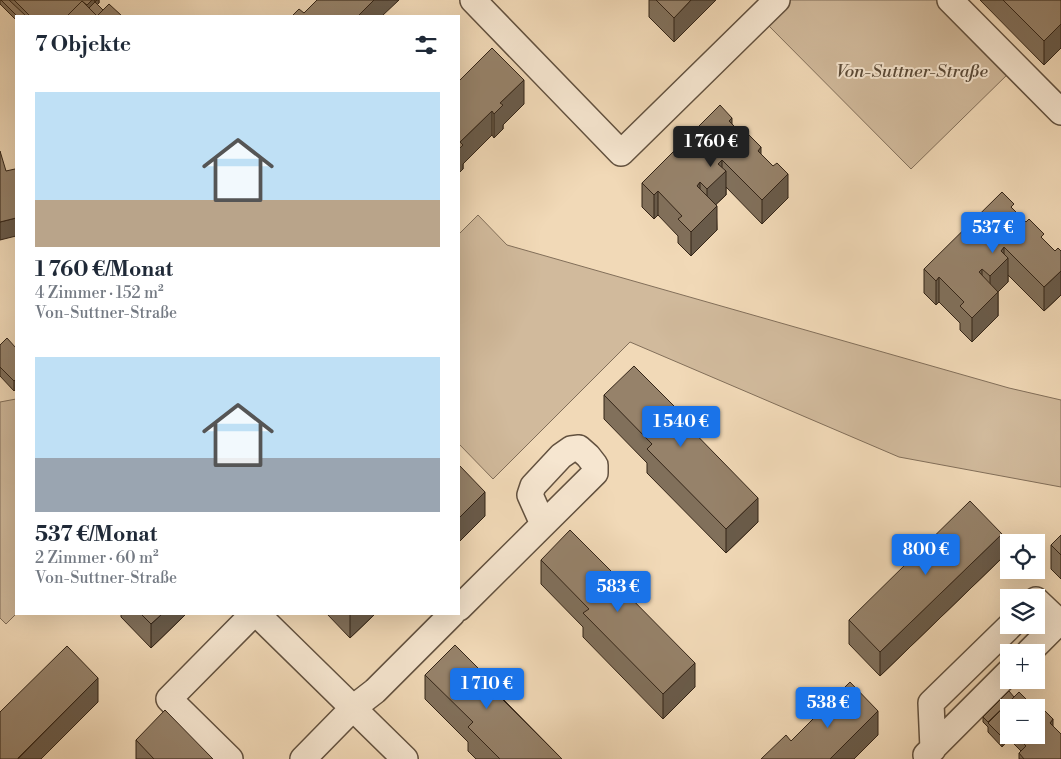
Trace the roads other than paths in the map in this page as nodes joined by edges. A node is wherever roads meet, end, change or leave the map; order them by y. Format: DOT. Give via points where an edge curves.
graph roads {
  1 [pos="473,0"];
  2 [pos="777,0"];
  3 [pos="950,0"];
  4 [pos="1061,112"];
  5 [pos="544,524"];
  6 [pos="460,607"];
  7 [pos="1045,609"];
  8 [pos="252,615"];
  9 [pos="259,615"];
  10 [pos="451,615"];
  11 [pos="1002,634"];
  12 [pos="1037,644"];
  13 [pos="1000,681"];
  14 [pos="353,708"];
  15 [pos="928,754"];
  16 [pos="230,759"];
  17 [pos="303,759"];
  18 [pos="405,759"];
  1 -- 2 [label="street" via="621,153"];
  3 -- 4 [label="street"];
  5 -- 6 [label="street"];
  7 -- 12 [label="street" via="1059,622"];
  8 -- 16 [label="street" via="169,699"];
  9 -- 14 [label="street"];
  10 -- 14 [label="street"];
  11 -- 15 [label="street" via="931,703"];
  13 -- 15 [label="street"];
  14 -- 17 [label="street"];
  14 -- 18 [label="street"];
}
